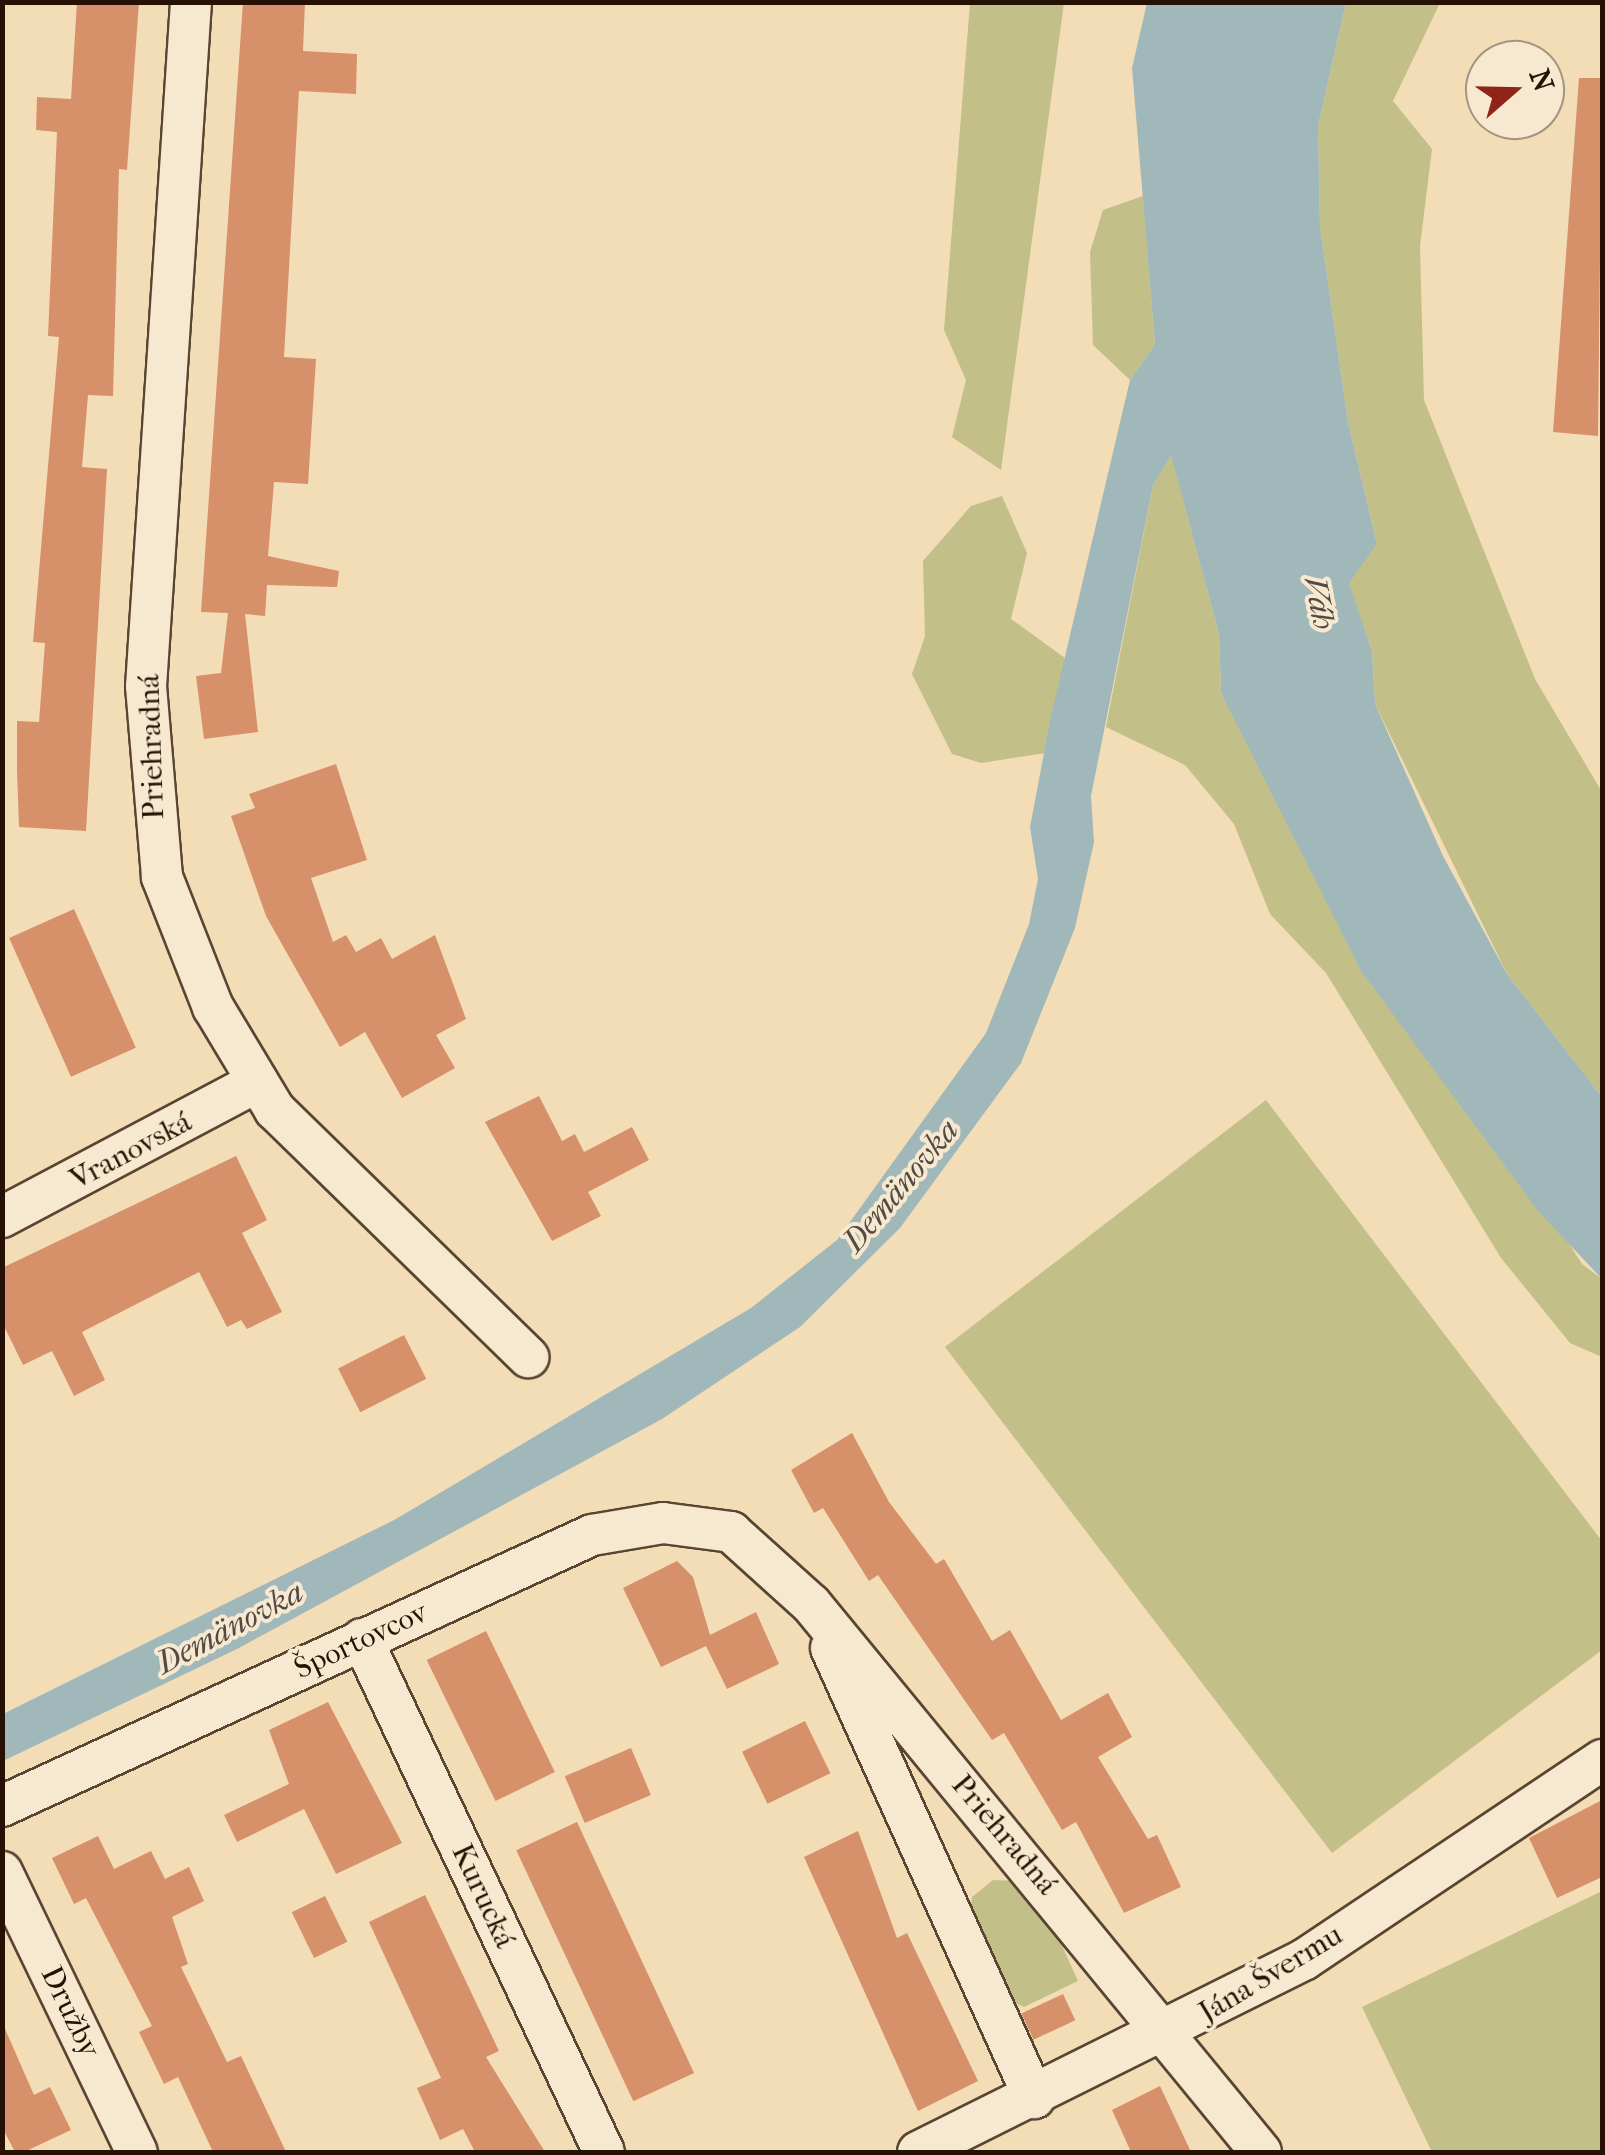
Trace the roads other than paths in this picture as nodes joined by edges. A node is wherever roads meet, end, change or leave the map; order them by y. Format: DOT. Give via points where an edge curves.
graph roads {
  1 [pos="191,2"];
  2 [pos="257,1082"];
  3 [pos="2,1218"];
  4 [pos="528,1357"];
  5 [pos="730,1532"];
  6 [pos="811,1604"];
  7 [pos="362,1639"];
  8 [pos="1602,1760"];
  9 [pos="2,1806"];
  10 [pos="2,1872"];
  11 [pos="1170,2034"];
  12 [pos="1034,2098"];
  13 [pos="137,2152"];
  14 [pos="604,2152"];
  15 [pos="918,2152"];
  16 [pos="1262,2152"];
  1 -- 2 [label="street, Priehradná" via="146,686 149,772 175,924"];
  2 -- 3 [label="street, Vranovská"];
  2 -- 4 [label="street, Priehradná" via="348,1188"];
  5 -- 6 [label="street, Priehradná"];
  5 -- 7 [label="street, Športovcov" via="663,1523 592,1535"];
  6 -- 11 [label="street, Priehradná"];
  6 -- 12 [label="street"];
  7 -- 9 [label="street, Športovcov"];
  7 -- 14 [label="street, Kurucká"];
  8 -- 11 [label="street, Jána Švermu" via="1305,1958"];
  10 -- 13 [label="street, Družby"];
  11 -- 12 [label="street, Jána Švermu"];
  11 -- 16 [label="street, Priehradná"];
  12 -- 15 [label="street, Jána Švermu"];
}
